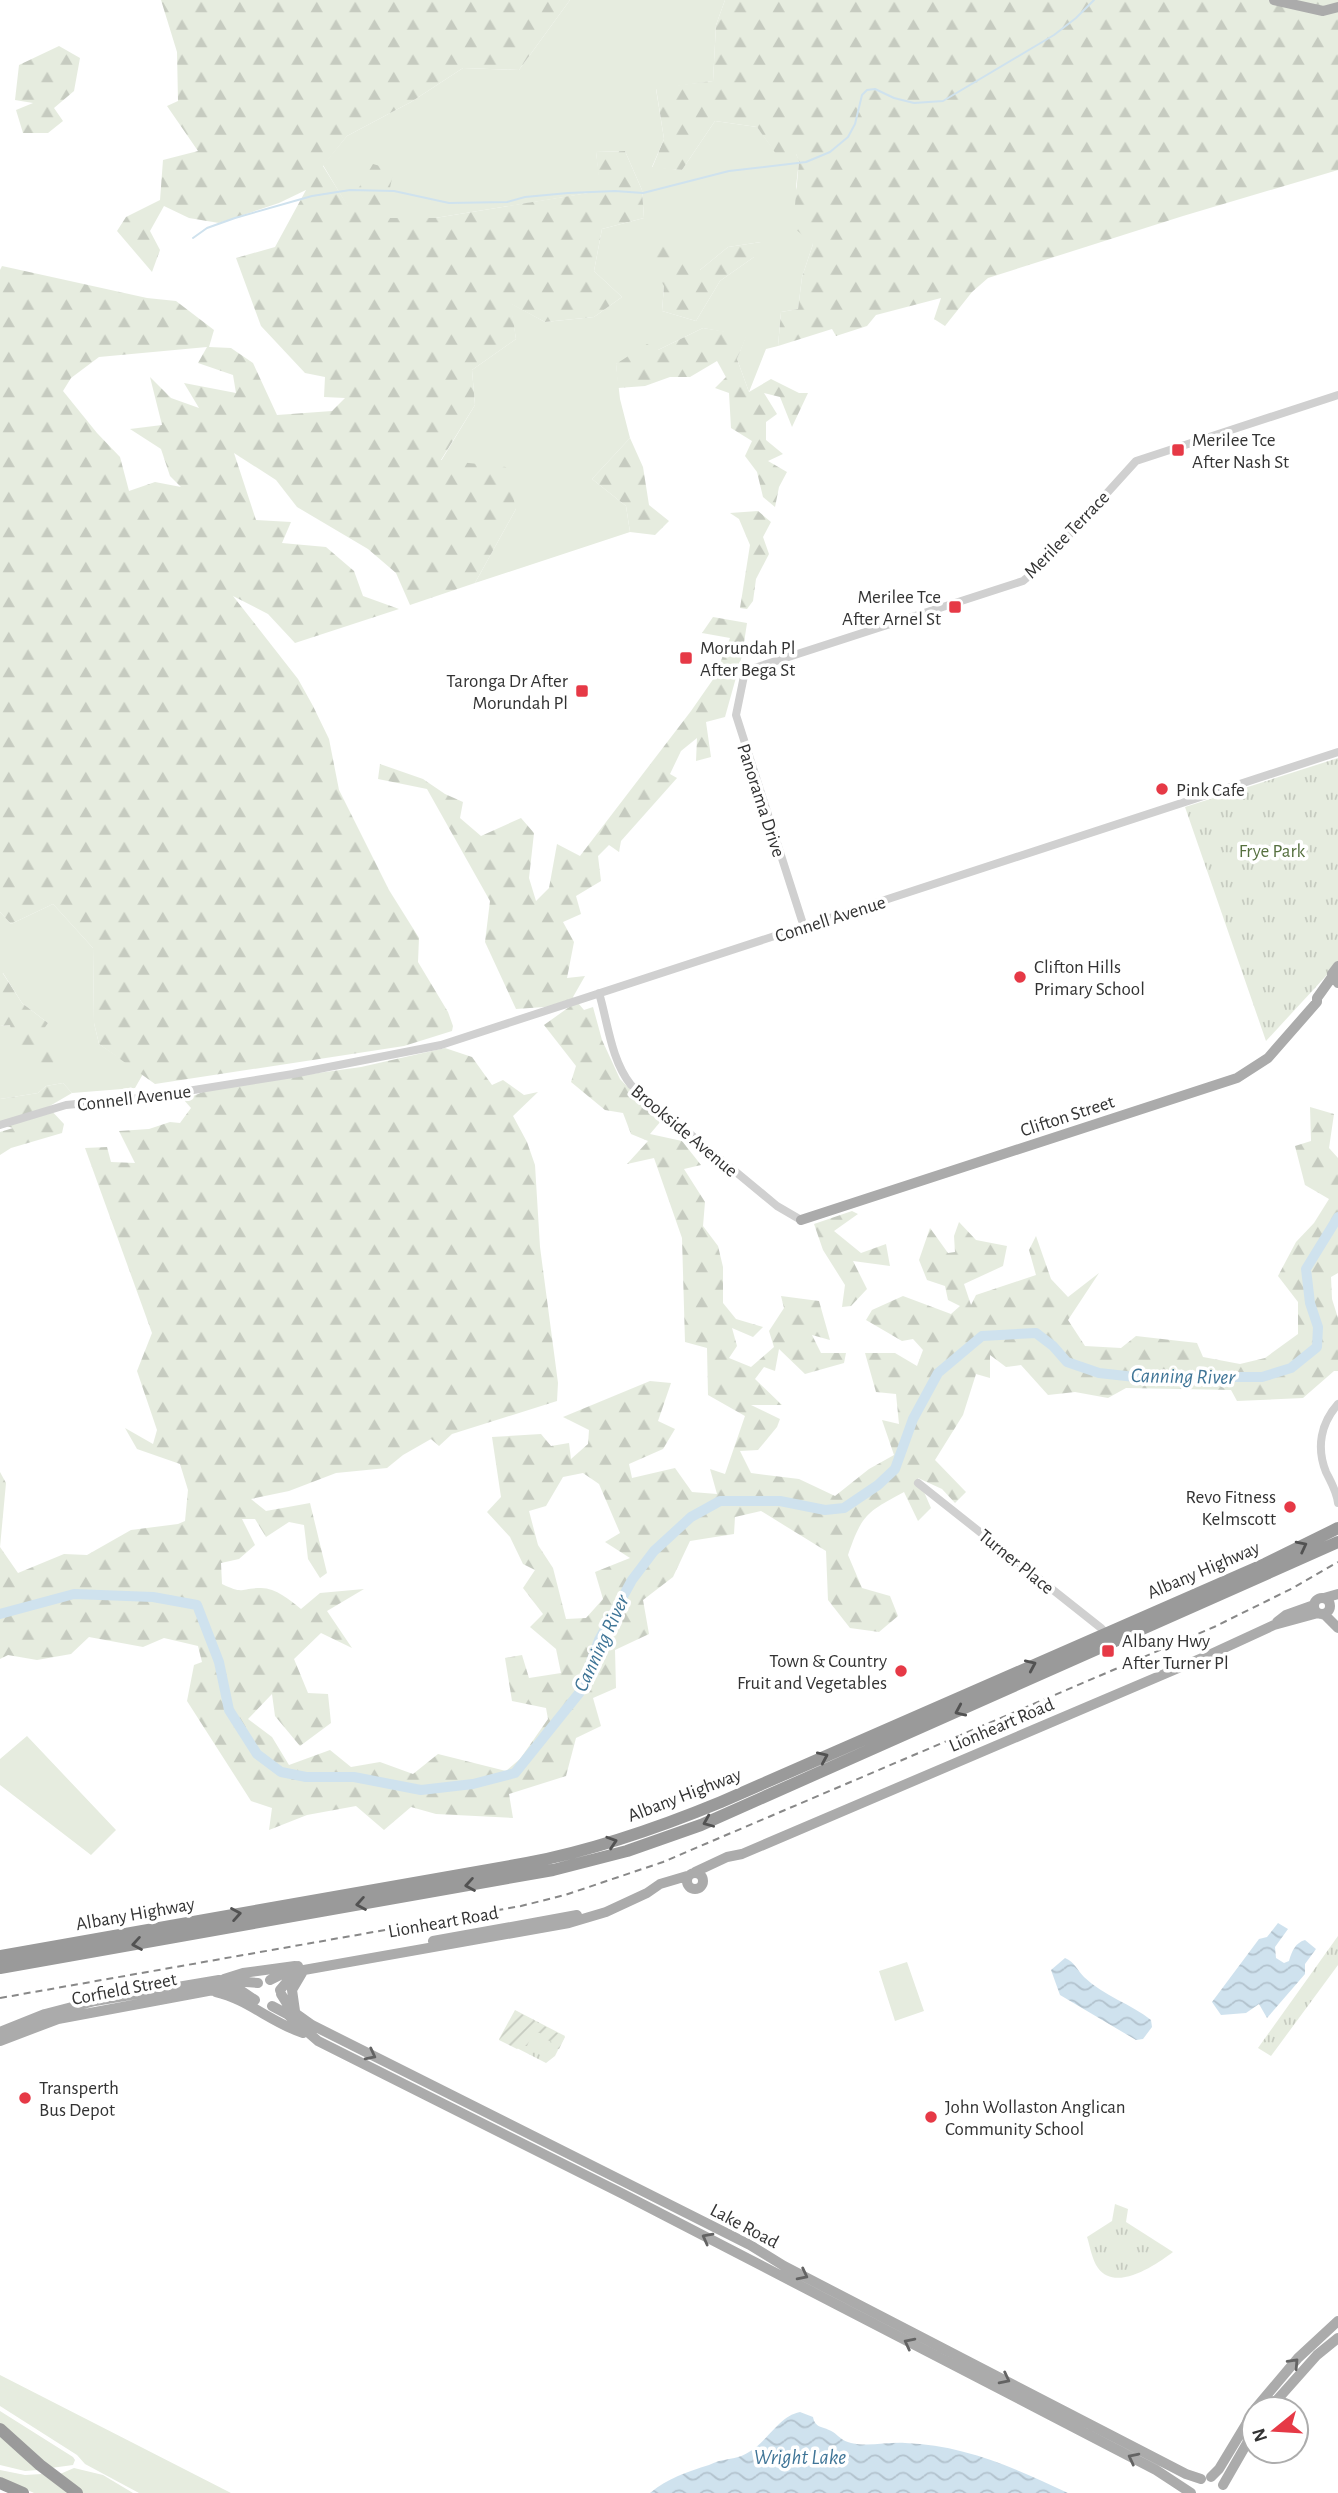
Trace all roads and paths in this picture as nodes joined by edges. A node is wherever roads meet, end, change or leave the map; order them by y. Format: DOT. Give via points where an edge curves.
graph roads {
  1 [pos="1274,0"];
  2 [pos="1338,7"];
  3 [pos="1338,395"];
  4 [pos="746,671"];
  5 [pos="1338,752"];
  6 [pos="804,927"];
  7 [pos="1338,966"];
  8 [pos="1336,981"];
  9 [pos="596,994"];
  10 [pos="0,1125"];
  11 [pos="801,1220"];
  12 [pos="1338,1404"];
  13 [pos="918,1483"];
  14 [pos="1338,1496"];
  15 [pos="1338,1503"];
  16 [pos="1338,1528"];
  17 [pos="1338,1542"];
  18 [pos="1338,1594"];
  19 [pos="1325,1607"];
  20 [pos="1338,1621"];
  21 [pos="1338,1628"];
  22 [pos="1109,1637"];
  23 [pos="192,1928"];
  24 [pos="0,1956"];
  25 [pos="0,1968"];
  26 [pos="302,1968"];
  27 [pos="224,1979"];
  28 [pos="270,1980"];
  29 [pos="258,1983"];
  30 [pos="208,1991"];
  31 [pos="280,1992"];
  32 [pos="255,2000"];
  33 [pos="272,2006"];
  34 [pos="297,2015"];
  35 [pos="0,2032"];
  36 [pos="310,2035"];
  37 [pos="0,2041"];
  38 [pos="1338,2321"];
  39 [pos="1338,2338"];
  40 [pos="1267,2395"];
  41 [pos="1281,2395"];
  42 [pos="0,2429"];
  43 [pos="1240,2435"];
  44 [pos="1240,2459"];
  45 [pos="1206,2478"];
  46 [pos="0,2483"];
  47 [pos="1225,2490"];
  48 [pos="23,2493"];
  49 [pos="77,2493"];
  50 [pos="1192,2493"];
  1 -- 2 [label="main road" via="1323,11"];
  3 -- 4 [label="street, Merilee Terrace" via="1136,461 1023,581"];
  4 -- 6 [label="street, Panorama Drive" via="736,715"];
  5 -- 6 [label="street, Connell Avenue"];
  6 -- 9 [label="street, Connell Avenue"];
  7 -- 8 [label="main road, Clifton Street"];
  8 -- 11 [label="main road, Clifton Street" via="1268,1058 1237,1078"];
  9 -- 10 [label="street, Connell Avenue" via="441,1045 150,1097 62,1106"];
  9 -- 11 [label="street, Brookside Avenue" via="622,1072 631,1085 767,1198"];
  12 -- 14 [label="street" via="1327,1420 1321,1444 1323,1463"];
  13 -- 22 [label="street, Turner Place"];
  14 -- 15 [label="street"];
  22 -- 16 [label="highway, Albany Highway, one-way"];
  17 -- 22 [label="highway, Albany Highway" via="1219,1597"];
  18 -- 19 [label="main road, Lionheart Road"];
  19 -- 20 [label="main road"];
  19 -- 21 [label="main road" via="1325,1615"];
  19 -- 26 [label="main road, Lionheart Road" via="727,1857 694,1879 660,1884 606,1912 569,1923"];
  22 -- 23 [label="highway, Albany Highway" via="676,1828 576,1865"];
  23 -- 24 [label="highway, Albany Highway"];
  23 -- 25 [label="highway, Albany Highway, one-way"];
  26 -- 27 [label="main road"];
  26 -- 28 [label="main road, Lionheart Road"];
  26 -- 31 [label="main road, Lionheart Road"];
  26 -- 34 [label="main road" via="292,1990"];
  27 -- 29 [label="main road, Corfield Street"];
  27 -- 35 [label="main road, Corfield Street" via="95,2001"];
  28 -- 29 [label="main road"];
  28 -- 31 [label="main road"];
  29 -- 32 [label="main road"];
  30 -- 32 [label="main road, Corfield Street" via="236,1988"];
  30 -- 36 [label="main road" via="236,1998"];
  30 -- 37 [label="main road, Corfield Street" via="58,2019"];
  31 -- 33 [label="main road"];
  31 -- 34 [label="main road, Lake Road"];
  32 -- 33 [label="main road"];
  33 -- 36 [label="main road, Lake Road"];
  34 -- 45 [label="main road, Lake Road, one-way" via="1186,2474"];
  50 -- 36 [label="main road, Lake Road, one-way" via="1097,2439"];
  40 -- 38 [label="main road, one-way"];
  39 -- 41 [label="main road"];
  42 -- 49 [label="highway"];
  43 -- 45 [label="main road" via="1219,2469"];
  44 -- 47 [label="main road"];
  45 -- 47 [label="main road, Lake Road"];
  45 -- 50 [label="main road"];
  46 -- 48 [label="highway"];
}
